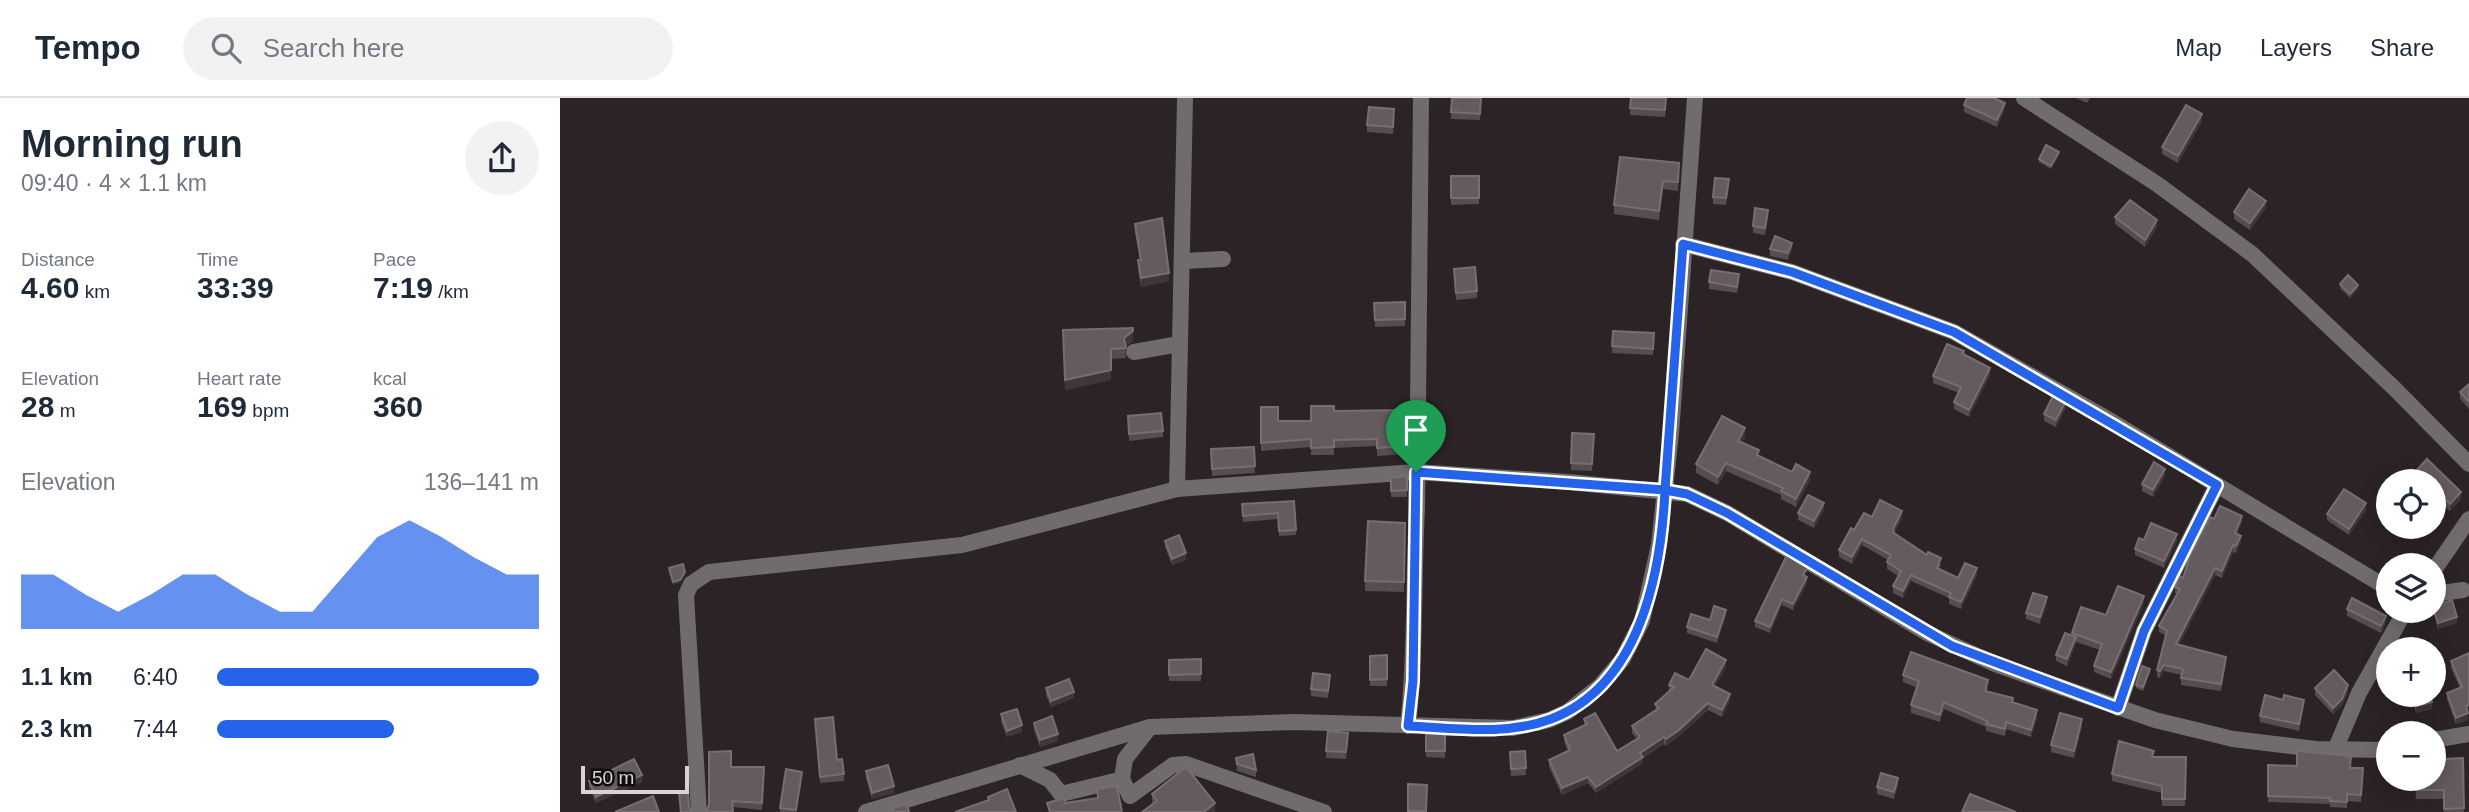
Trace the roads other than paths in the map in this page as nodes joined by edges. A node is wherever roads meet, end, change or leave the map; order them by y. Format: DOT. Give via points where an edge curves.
graph roads {
  1 [pos="1185,98"];
  2 [pos="1421,98"];
  3 [pos="1695,98"];
  4 [pos="2024,98"];
  5 [pos="1683,244"];
  6 [pos="1223,259"];
  7 [pos="1183,261"];
  8 [pos="1179,344"];
  9 [pos="1134,352"];
  10 [pos="2469,464"];
  11 [pos="1416,472"];
  12 [pos="2217,485"];
  13 [pos="1177,489"];
  14 [pos="1665,490"];
  15 [pos="2469,519"];
  16 [pos="2446,553"];
  17 [pos="2376,581"];
  18 [pos="2463,590"];
  19 [pos="2446,592"];
  20 [pos="2398,623"];
  21 [pos="2118,708"];
  22 [pos="1408,726"];
  23 [pos="1150,727"];
  24 [pos="2469,734"];
  25 [pos="2446,738"];
  26 [pos="2335,750"];
  27 [pos="2376,750"];
  28 [pos="1020,765"];
  29 [pos="1122,779"];
  30 [pos="915,806"];
  31 [pos="699,812"];
  32 [pos="866,812"];
  33 [pos="1324,812"];
  1 -- 7 [label="street"];
  2 -- 11 [label="street"];
  3 -- 5 [label="street"];
  4 -- 10 [label="street" via="2147,177 2252,254"];
  5 -- 12 [label="street" via="1792,272 1954,332"];
  5 -- 14 [label="street"];
  6 -- 7 [label="street"];
  7 -- 8 [label="street"];
  8 -- 9 [label="street"];
  8 -- 13 [label="street"];
  11 -- 13 [label="street"];
  11 -- 14 [label="street"];
  11 -- 22 [label="street" via="1413,681"];
  12 -- 17 [label="street"];
  12 -- 21 [label="street" via="2144,631"];
  13 -- 31 [label="street" via="962,545 709,572 698,577 686,595"];
  14 -- 21 [label="street" via="1687,494 1727,513 1952,646"];
  14 -- 22 [label="street" via="1659,545 1642,621 1622,660 1600,686 1567,712 1513,728"];
  15 -- 16 [label="street"];
  18 -- 19 [label="street"];
  20 -- 26 [label="street" via="2359,693"];
  21 -- 26 [label="street" via="2233,739"];
  22 -- 23 [label="street" via="1294,722"];
  23 -- 28 [label="street"];
  23 -- 29 [label="street" via="1125,759"];
  24 -- 25 [label="street"];
  26 -- 27 [label="street"];
  28 -- 29 [label="street" via="1047,777 1061,794"];
  28 -- 30 [label="street"];
  29 -- 33 [label="street" via="1130,796 1173,765 1186,764"];
  30 -- 32 [label="street"];
}
